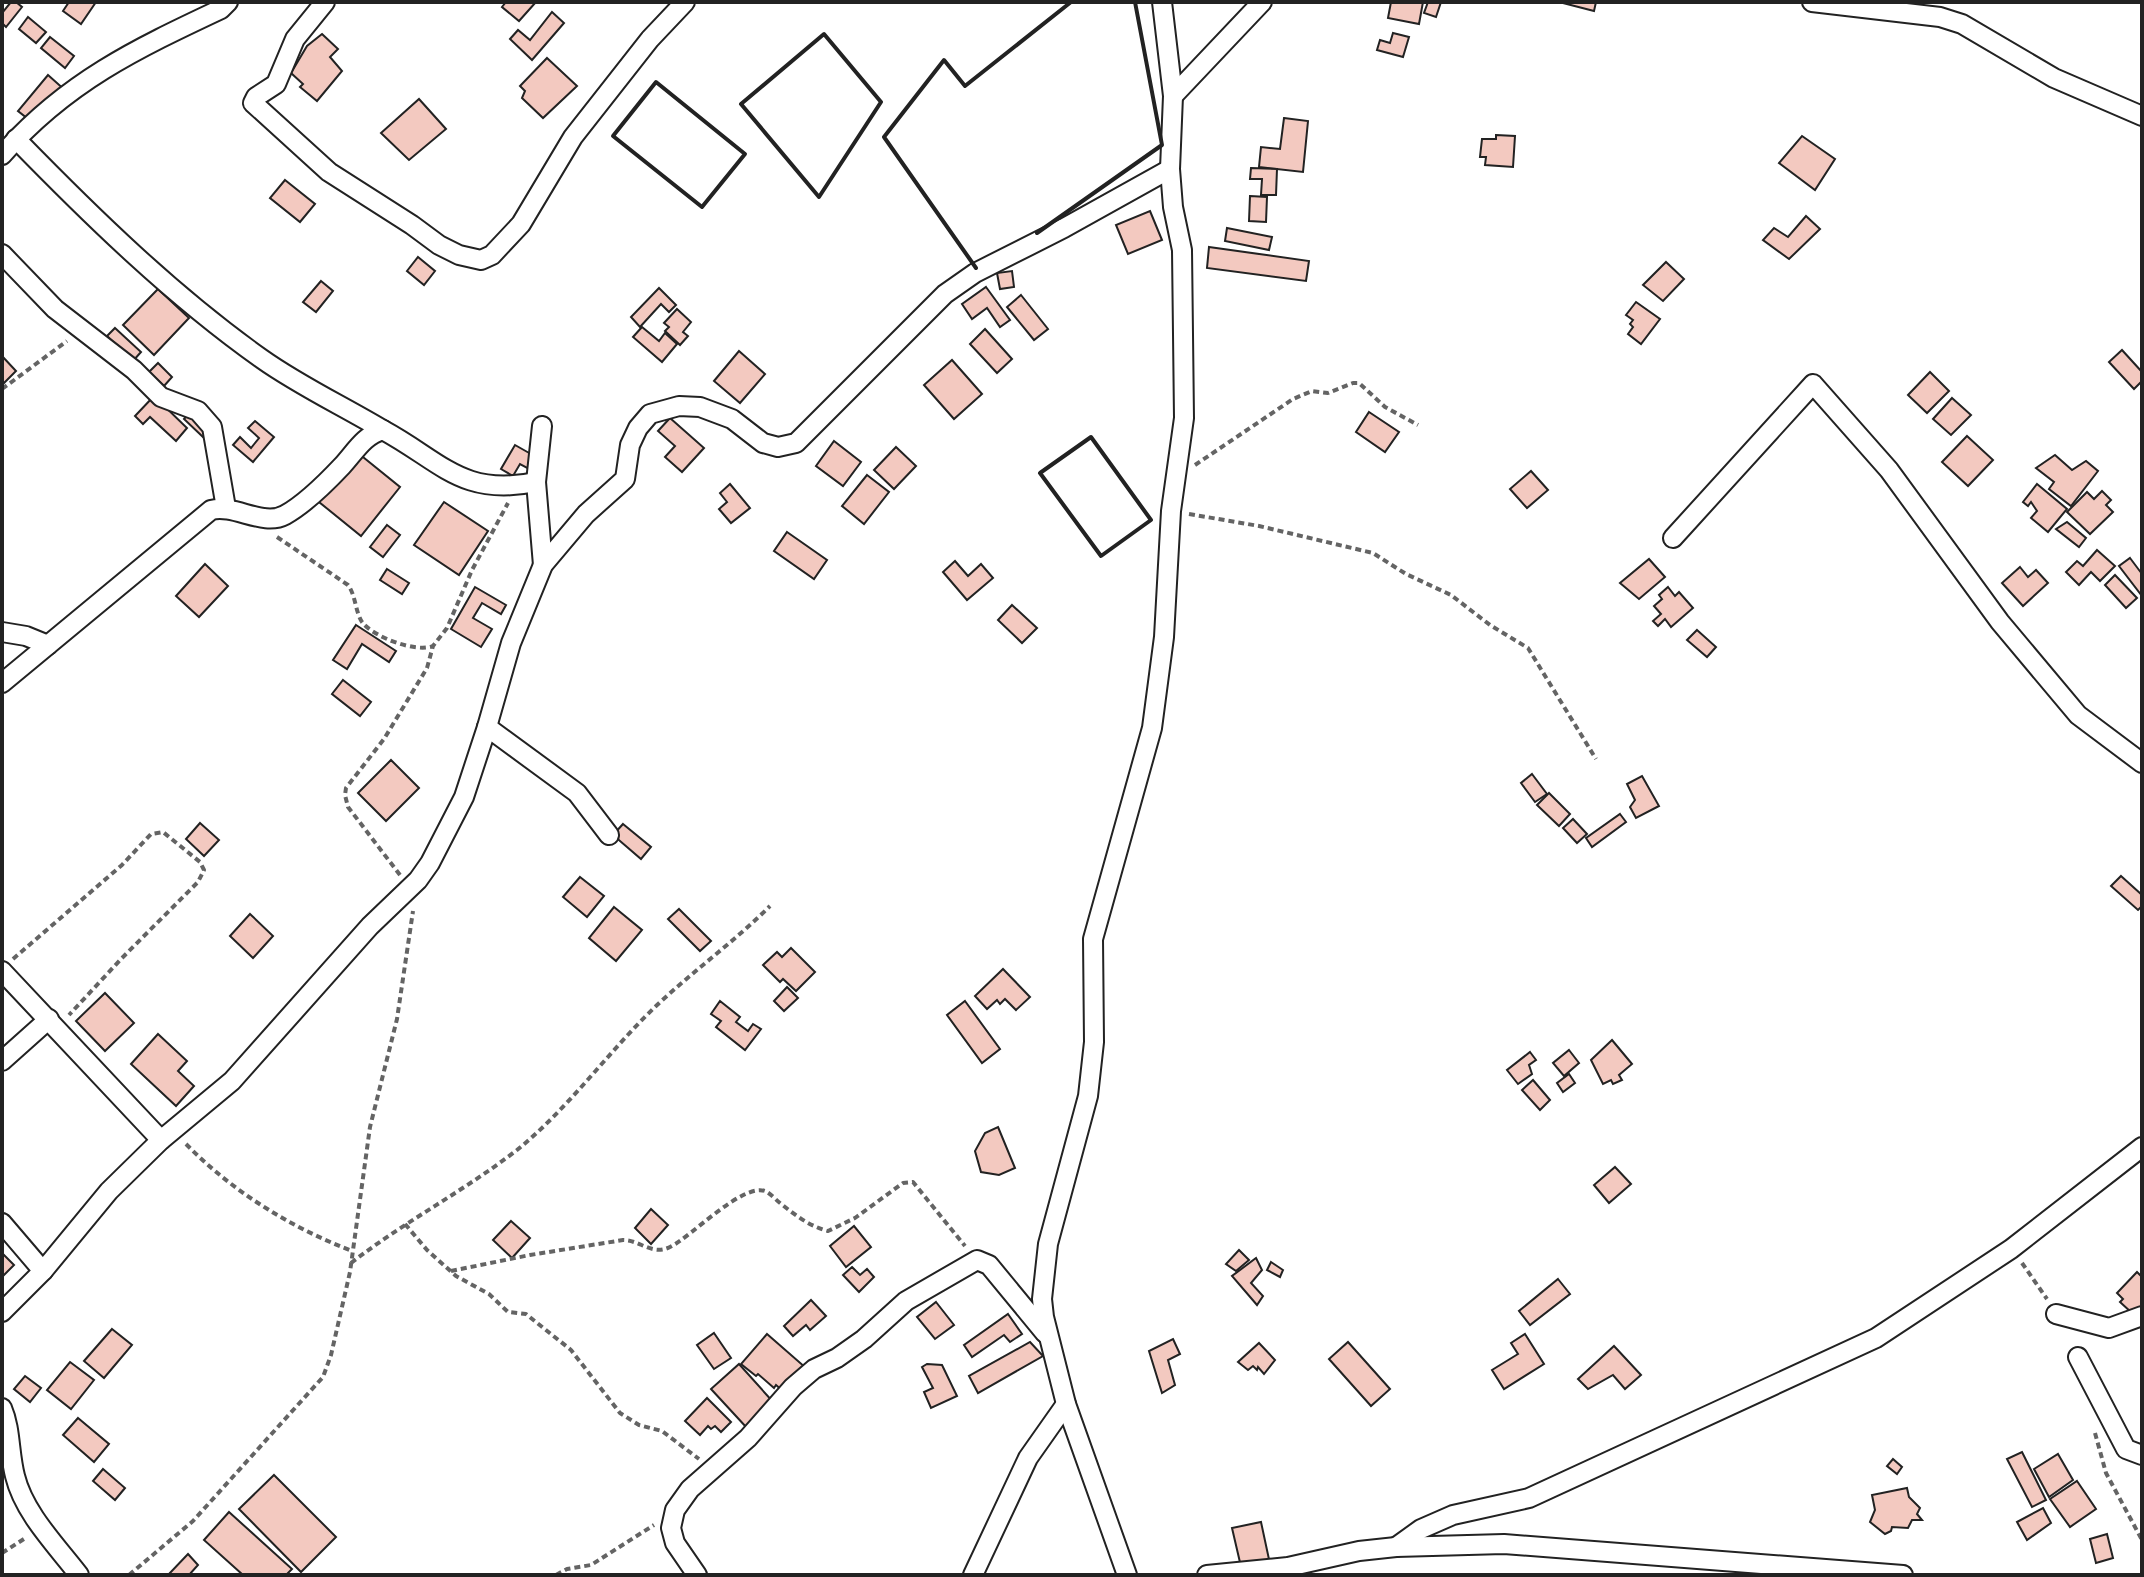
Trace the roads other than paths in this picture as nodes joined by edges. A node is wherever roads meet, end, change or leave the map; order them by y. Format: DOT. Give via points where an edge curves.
graph roads {
  1 [pos="228,2"];
  2 [pos="325,2"];
  3 [pos="685,2"];
  4 [pos="1162,2"];
  5 [pos="1262,2"];
  6 [pos="1812,2"];
  7 [pos="1173,96"];
  8 [pos="2142,99"];
  9 [pos="2121,106"];
  10 [pos="2142,116"];
  11 [pos="16,139"];
  12 [pos="2,155"];
  13 [pos="1170,169"];
  14 [pos="2,254"];
  15 [pos="542,426"];
  16 [pos="383,430"];
  17 [pos="536,482"];
  18 [pos="226,508"];
  19 [pos="1673,538"];
  20 [pos="543,565"];
  21 [pos="2,632"];
  22 [pos="48,645"];
  23 [pos="2,683"];
  24 [pos="487,727"];
  25 [pos="2142,763"];
  26 [pos="609,835"];
  27 [pos="2,970"];
  28 [pos="53,1023"];
  29 [pos="2,1061"];
  30 [pos="168,1136"];
  31 [pos="2142,1147"];
  32 [pos="2,1223"];
  33 [pos="43,1271"];
  34 [pos="2,1312"];
  35 [pos="2056,1314"];
  36 [pos="2142,1316"];
  37 [pos="1049,1339"];
  38 [pos="2078,1357"];
  39 [pos="1066,1404"];
  40 [pos="2,1408"];
  41 [pos="2142,1455"];
  42 [pos="1396,1547"];
  43 [pos="79,1575"];
  44 [pos="697,1575"];
  45 [pos="973,1575"];
  46 [pos="1127,1575"];
  47 [pos="1207,1575"];
  48 [pos="1903,1575"];
  1 -- 11 [label="street" via="92,76"];
  2 -- 3 [label="street" via="295,39 276,84 253,103 329,172 439,245 481,260 521,224 573,137"];
  4 -- 7 [label="street"];
  5 -- 7 [label="street"];
  6 -- 9 [label="street" via="1962,24 2079,91"];
  7 -- 13 [label="street"];
  8 -- 9 [label="street"];
  9 -- 10 [label="street"];
  11 -- 12 [label="street"];
  11 -- 16 [label="street" via="215,325 295,381"];
  13 -- 20 [label="street" via="945,294 796,443 763,443 732,419 700,407 650,414 630,445 625,479 586,514"];
  13 -- 37 [label="street" via="1182,250 1184,418 1171,511 1164,637 1152,728 1093,939 1094,1042 1088,1096 1042,1278"];
  14 -- 18 [label="street" via="55,309 161,397 206,419 212,427"];
  15 -- 17 [label="street"];
  16 -- 17 [label="street" via="458,478 481,485"];
  16 -- 18 [label="street" via="367,437 282,517"];
  17 -- 20 [label="street"];
  18 -- 22 [label="street" via="206,514"];
  19 -- 25 [label="street" via="1813,384 1889,470 2000,622 2078,715"];
  20 -- 24 [label="street" via="511,643"];
  21 -- 22 [label="street"];
  22 -- 23 [label="street"];
  24 -- 26 [label="street" via="577,793"];
  24 -- 30 [label="street" via="464,797 414,884 232,1081"];
  27 -- 28 [label="street"];
  28 -- 29 [label="street"];
  28 -- 30 [label="street"];
  30 -- 33 [label="street" via="109,1191"];
  31 -- 42 [label="street" via="2011,1249 1876,1338 1540,1493 1453,1515"];
  32 -- 33 [label="street"];
  33 -- 34 [label="street"];
  35 -- 36 [label="street" via="2109,1328"];
  37 -- 39 [label="street"];
  37 -- 44 [label="street" via="989,1265 977,1260 906,1301 864,1339 793,1387 748,1438 690,1489 675,1510 671,1528"];
  38 -- 41 [label="street" via="2126,1449"];
  39 -- 45 [label="street" via="1028,1458"];
  39 -- 46 [label="street"];
  40 -- 43 [label="street" via="24,1499"];
  42 -- 47 [label="street"];
  42 -- 48 [label="street" via="1504,1544"];
}
